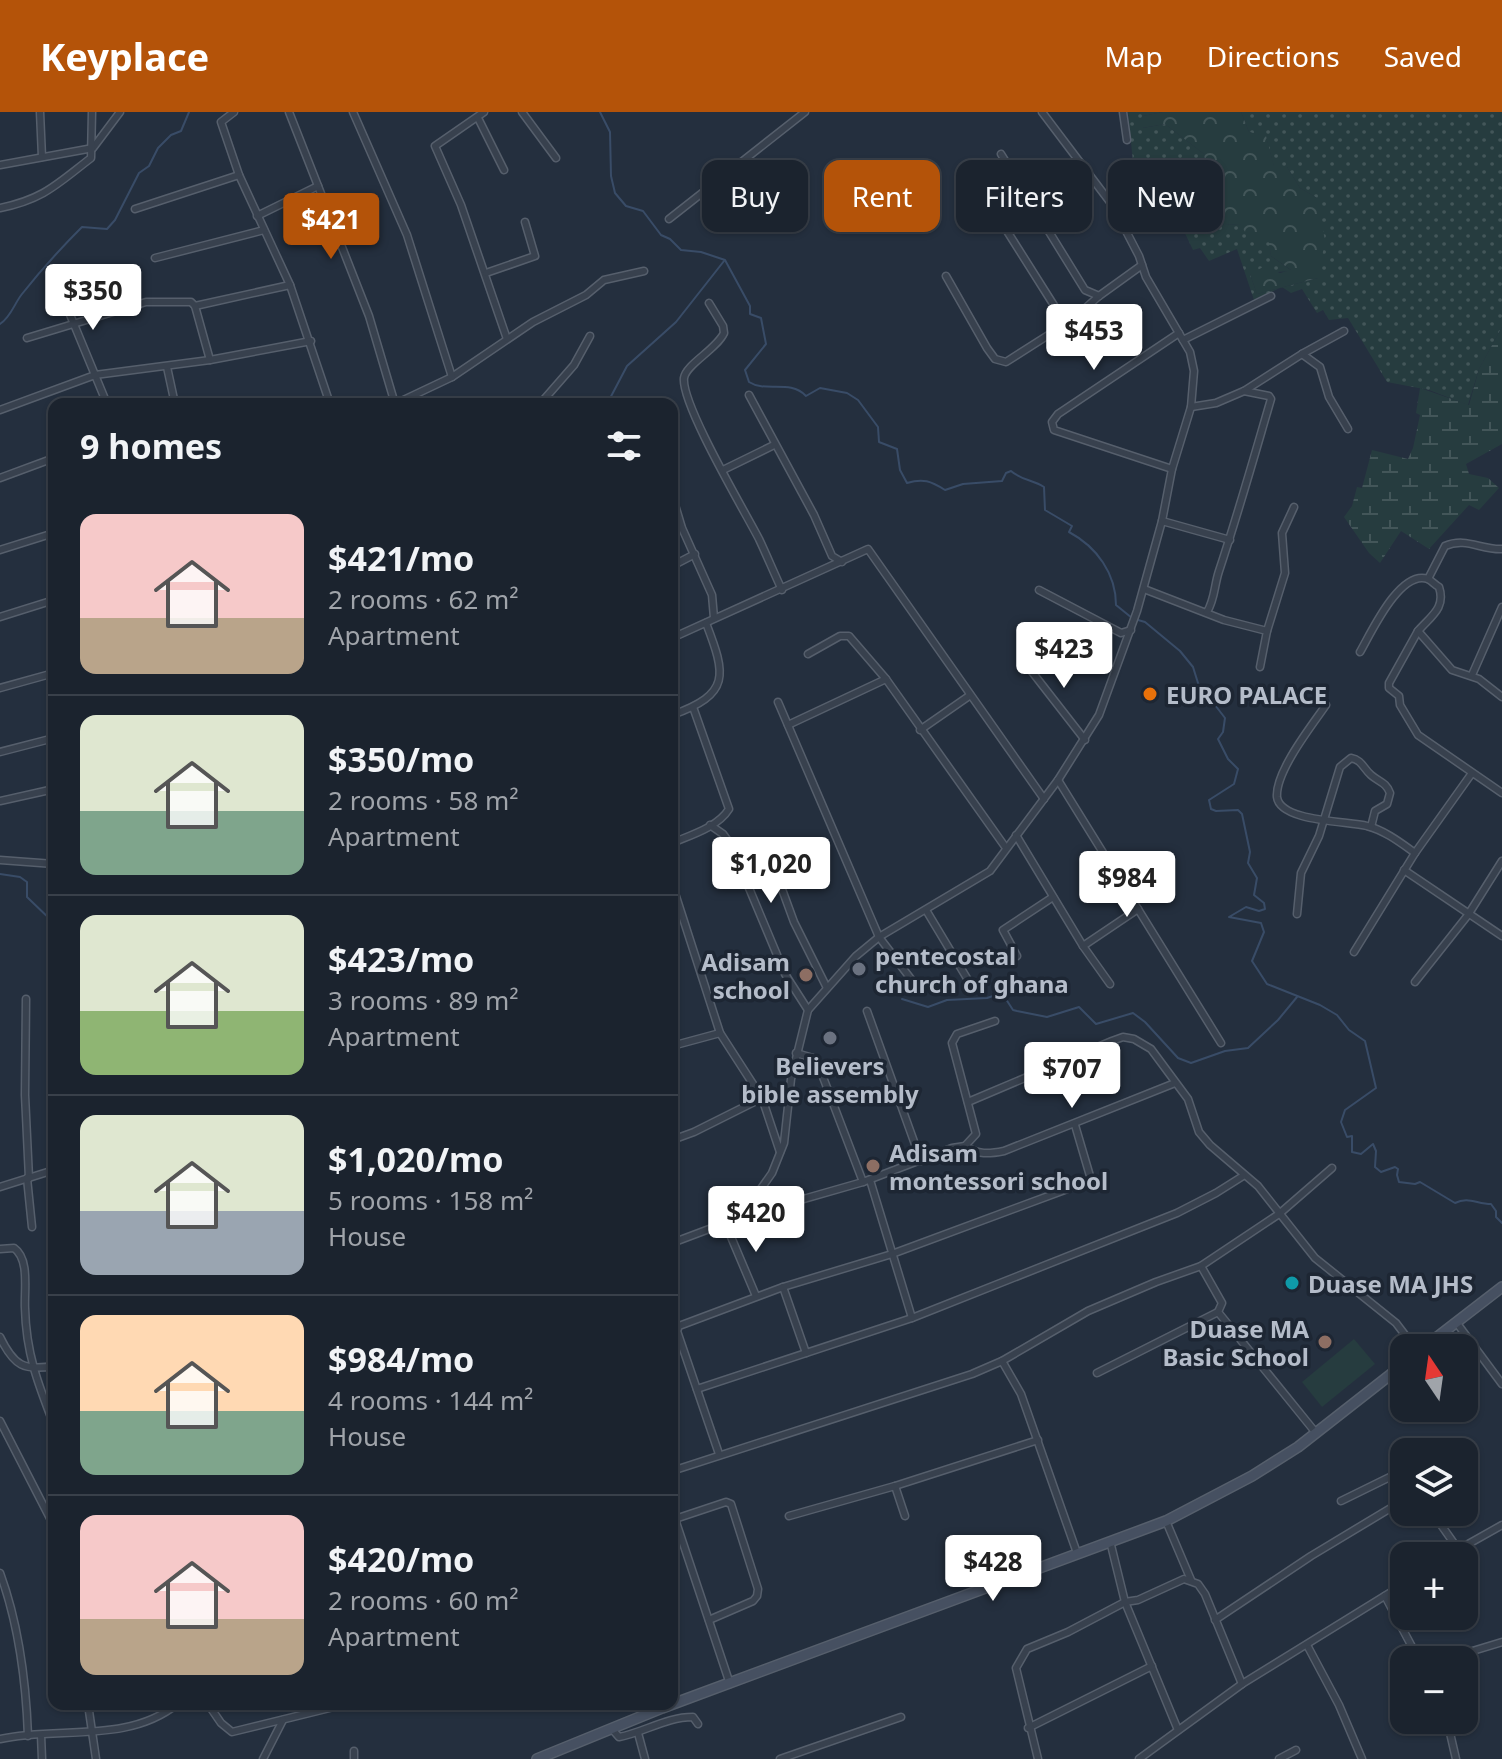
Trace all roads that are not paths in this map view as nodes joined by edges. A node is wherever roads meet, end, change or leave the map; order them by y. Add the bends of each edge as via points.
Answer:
1 (40, 112) edge
2 (92, 112) edge
3 (120, 112) edge
4 (234, 112) edge
5 (289, 112) edge
6 (353, 112) edge
7 (484, 112) edge
8 (522, 112) edge
9 (805, 112) edge
10 (1042, 112) edge
11 (1123, 112) edge
12 (478, 118) junction
13 (1127, 140) dead end
14 (93, 148) junction
15 (1001, 154) dead end
16 (42, 157) junction
17 (556, 158) dead end
18 (0, 165) edge
19 (504, 170) dead end
20 (239, 175) junction
21 (318, 186) junction
22 (0, 208) edge
23 (135, 209) dead end
24 (257, 216) junction
25 (669, 219) dead end
26 (525, 222) dead end
27 (264, 230) junction
28 (1008, 232) edge
29 (155, 258) dead end
30 (1142, 265) junction
31 (52, 271) dead end
32 (644, 271) dead end
33 (486, 273) junction
34 (946, 276) dead end
35 (290, 285) junction
36 (1099, 296) junction
37 (1271, 296) dead end
38 (709, 303) dead end
39 (195, 306) junction
40 (1072, 320) junction
41 (73, 323) junction
42 (1344, 331) dead end
43 (590, 336) dead end
44 (1181, 337) junction
45 (27, 338) dead end
46 (507, 339) junction
47 (311, 341) junction
48 (1302, 354) junction
49 (210, 360) junction
50 (167, 367) junction
51 (95, 375) junction
52 (452, 377) junction
53 (1244, 391) junction
54 (749, 395) dead end
55 (105, 398) edge
56 (174, 398) edge
57 (329, 398) edge
58 (393, 398) edge
59 (408, 398) edge
60 (545, 398) edge
61 (1191, 407) junction
62 (0, 410) edge
63 (1348, 429) dead end
64 (774, 445) junction
65 (48, 460) edge
66 (1172, 469) junction
67 (723, 470) junction
68 (0, 478) edge
69 (1294, 507) dead end
70 (678, 515) edge
71 (1162, 521) junction
72 (48, 535) edge
73 (1230, 540) junction
74 (1502, 549) edge
75 (0, 550) edge
76 (695, 554) junction
77 (832, 556) junction
78 (842, 562) junction
79 (678, 563) edge
80 (830, 567) junction
81 (1428, 579) junction
82 (1144, 589) junction
83 (782, 590) junction
84 (1039, 590) dead end
85 (48, 602) edge
86 (1502, 607) edge
87 (1207, 612) junction
88 (0, 617) edge
89 (714, 618) junction
90 (706, 623) junction
91 (1131, 630) junction
92 (1267, 631) junction
93 (1418, 631) junction
94 (678, 635) edge
95 (1360, 652) dead end
96 (808, 654) dead end
97 (1022, 659) dead end
98 (1260, 667) dead end
99 (48, 675) edge
100 (1472, 675) junction
101 (886, 679) junction
102 (0, 688) edge
103 (969, 696) junction
104 (1502, 697) edge
105 (778, 702) dead end
106 (1326, 705) dead end
107 (693, 707) junction
108 (678, 713) edge
109 (788, 725) junction
110 (920, 730) junction
111 (48, 740) edge
112 (1085, 740) junction
113 (0, 752) edge
114 (1472, 773) junction
115 (1058, 780) junction
116 (48, 790) edge
117 (1502, 793) edge
118 (1044, 799) junction
119 (0, 801) edge
120 (1324, 821) junction
121 (710, 825) junction
122 (1371, 827) junction
123 (1016, 835) junction
124 (678, 839) edge
125 (1006, 848) junction
126 (1415, 853) junction
127 (0, 860) edge
128 (1502, 861) edge
129 (48, 864) edge
130 (775, 870) dead end
131 (1404, 870) junction
132 (1053, 897) junction
133 (678, 903) edge
134 (1138, 909) junction
135 (926, 910) junction
136 (1297, 914) dead end
137 (1468, 915) junction
138 (1502, 936) edge
139 (879, 937) junction
140 (1083, 946) junction
141 (1354, 952) dead end
142 (1017, 956) dead end
143 (968, 980) dead end
144 (1415, 982) dead end
145 (914, 983) dead end
146 (1110, 984) dead end
147 (827, 988) junction
148 (26, 999) dead end
149 (808, 1010) junction
150 (867, 1011) dead end
151 (995, 1021) dead end
152 (720, 1033) junction
153 (1221, 1043) dead end
154 (678, 1044) edge
155 (796, 1053) junction
156 (1175, 1083) junction
157 (762, 1098) junction
158 (968, 1102) junction
159 (1075, 1125) junction
160 (678, 1138) edge
161 (965, 1146) junction
162 (780, 1152) junction
163 (921, 1161) junction
164 (1332, 1168) dead end
165 (48, 1172) edge
166 (1243, 1176) junction
167 (28, 1178) junction
168 (867, 1181) junction
169 (0, 1187) edge
170 (1279, 1214) junction
171 (741, 1217) junction
172 (726, 1225) junction
173 (32, 1227) dead end
174 (678, 1241) edge
175 (0, 1249) edge
176 (892, 1254) junction
177 (1201, 1266) junction
178 (783, 1287) junction
179 (1502, 1287) edge
180 (756, 1296) junction
181 (1218, 1312) junction
182 (912, 1318) junction
183 (1456, 1322) junction
184 (678, 1328) edge
185 (678, 1334) edge
186 (1404, 1334) edge
187 (1441, 1334) edge
188 (0, 1337) edge
189 (806, 1353) junction
190 (1002, 1361) junction
191 (48, 1367) edge
192 (32, 1370) junction
193 (1097, 1373) dead end
194 (1390, 1375) edge
195 (1502, 1384) edge
196 (697, 1389) junction
197 (48, 1410) edge
198 (0, 1421) edge
199 (1316, 1434) junction
200 (1038, 1440) junction
201 (719, 1454) junction
202 (678, 1469) edge
203 (1390, 1477) edge
204 (895, 1486) junction
205 (1341, 1501) dead end
206 (1390, 1508) edge
207 (48, 1514) edge
208 (789, 1516) dead end
209 (905, 1516) dead end
210 (678, 1518) edge
211 (1166, 1521) junction
212 (1502, 1525) edge
213 (678, 1530) edge
214 (1110, 1541) junction
215 (1471, 1542) edge
216 (683, 1548) junction
217 (678, 1549) edge
218 (1077, 1553) junction
219 (0, 1573) edge
220 (1191, 1580) junction
221 (1390, 1593) edge
222 (1385, 1596) junction
223 (1125, 1602) junction
224 (709, 1620) junction
225 (1215, 1620) junction
226 (1502, 1642) edge
227 (1307, 1645) junction
228 (1412, 1646) edge
229 (1478, 1649) edge
230 (1152, 1666) junction
231 (730, 1684) junction
232 (1242, 1684) junction
233 (678, 1702) edge
234 (89, 1710) edge
235 (170, 1710) edge
236 (212, 1710) edge
237 (309, 1710) edge
238 (322, 1710) edge
239 (657, 1710) edge
240 (663, 1710) edge
241 (310, 1713) junction
242 (901, 1717) dead end
243 (668, 1719) junction
244 (283, 1720) junction
245 (698, 1724) dead end
246 (1028, 1728) junction
247 (612, 1729) junction
248 (1178, 1730) junction
249 (93, 1732) junction
250 (638, 1733) junction
251 (1450, 1734) edge
252 (41, 1735) junction
253 (28, 1736) junction
254 (0, 1739) edge
255 (1296, 1750) dead end
256 (550, 1757) edge
257 (1144, 1758) edge
258 (42, 1759) edge
259 (96, 1759) edge
260 (263, 1759) edge
261 (537, 1759) edge
262 (645, 1759) edge
263 (780, 1759) edge
264 (1038, 1759) edge
265 (1279, 1759) edge
266 (1362, 1759) edge
267 (1456, 1759) edge

1 - 16 street
2 - 14 street
3 - 14 street
4 - 20 street via 221,122
5 - 21 street
6 - 52 street via 407,235
7 - 12 street
8 - 17 street
9 - 25 street
10 - 30 street via 1113,206
11 - 13 street
12 - 19 street
12 - 33 street via 435,146
14 - 16 street
14 - 22 street via 91,158 52,190
15 - 36 street via 1085,290
16 - 18 street
20 - 23 street
20 - 24 street
21 - 24 street
21 - 58 street via 369,316
24 - 27 street
26 - 33 street via 535,256
27 - 29 street
27 - 35 street
28 - 40 street via 1055,307
30 - 36 street
30 - 44 street
31 - 41 street
32 - 46 street via 604,280
33 - 46 street
34 - 40 street via 995,359 1016,358
35 - 39 street
35 - 47 street
36 - 40 street
37 - 44 street
38 - 67 street via 724,333 690,367 684,382 691,408
39 - 41 street via 146,302
39 - 49 street
41 - 45 street
41 - 51 street
42 - 48 street
43 - 60 street via 574,365
44 - 61 street via 1193,362
44 - 66 street via 1052,422 1054,430
46 - 52 street
47 - 49 street
47 - 57 street
48 - 53 street
48 - 63 street via 1320,367 1329,397
49 - 50 street
50 - 51 street
50 - 56 street
51 - 55 street
51 - 62 street
52 - 59 street
53 - 61 street
53 - 73 street via 1271,399
54 - 64 street
61 - 66 street
64 - 67 street
64 - 77 street
65 - 68 street
66 - 71 street
67 - 83 street
69 - 92 street via 1282,533 1285,573
70 - 76 street
71 - 73 street
71 - 82 street
72 - 75 street
73 - 87 street
74 - 81 street via 1473,542 1445,546
76 - 79 street
76 - 89 street via 712,595
77 - 78 street
77 - 80 street
78 - 80 street
78 - 103 street via 870,550
80 - 83 street
81 - 93 street via 1439,587 1442,603
81 - 95 street via 1404,585
82 - 87 street
82 - 91 street
83 - 89 street
84 - 91 street via 1121,633
85 - 88 street
86 - 100 street
87 - 92 street
89 - 90 street
90 - 94 street
90 - 107 street via 720,665 719,680 713,693
91 - 112 street
92 - 98 street
93 - 100 street via 1452,670
93 - 114 street via 1389,688 1399,696 1418,735
96 - 101 street via 849,636
97 - 112 street
99 - 102 street
100 - 104 street
101 - 109 street
101 - 110 street
103 - 110 street
103 - 118 street
105 - 109 street
106 - 120 street via 1283,773 1277,795 1284,808
107 - 108 street
107 - 121 street via 729,809
109 - 139 street
110 - 125 street
111 - 113 street
112 - 115 street
114 - 117 street
114 - 126 street
115 - 118 street
115 - 134 street
116 - 119 street
118 - 123 street
120 - 122 street
120 - 122 street via 1340,767 1354,758 1390,793 1387,804 1375,811
120 - 136 street via 1301,873
121 - 124 street
121 - 149 street via 731,845 785,974
122 - 126 street
123 - 125 street
123 - 132 street
125 - 135 street via 990,871
126 - 131 street
127 - 129 street
128 - 137 street
130 - 147 street
131 - 137 street
131 - 141 street
132 - 140 street
132 - 142 street via 1003,930
133 - 152 street
134 - 140 street
134 - 153 street
135 - 139 street
135 - 143 street
137 - 138 street
137 - 144 street
139 - 145 street
139 - 147 street
140 - 146 street
147 - 149 street
148 - 167 street
149 - 155 street
150 - 163 street
151 - 158 street via 957,1034 952,1043
152 - 154 street
152 - 157 street
155 - 162 street
155 - 168 street via 818,1064
156 - 158 street via 1151,1049 1123,1037
156 - 159 street
156 - 166 street via 1188,1099 1199,1132
157 - 160 street
157 - 162 street
158 - 161 street via 976,1134
159 - 161 street via 1004,1151 988,1154
159 - 176 street via 1089,1181
161 - 163 street
162 - 171 street via 763,1189
163 - 168 street
164 - 170 street
165 - 167 street
166 - 170 street via 1258,1186
166 - 182 street via 1177,1213
167 - 169 street
167 - 173 street
168 - 171 street
168 - 176 street
170 - 177 street
170 - 186 street via 1315,1258
171 - 172 street
172 - 174 street
172 - 180 street
175 - 192 street via 14,1248 24,1259
176 - 178 street
176 - 182 street
177 - 181 street via 1222,1303
177 - 190 street via 1088,1311
178 - 180 street
178 - 189 street
179 - 183 street
180 - 184 street
181 - 193 street
181 - 199 street
182 - 189 street
183 - 187 street
183 - 195 street
185 - 196 street
188 - 192 street via 10,1355
189 - 196 street
190 - 200 street
190 - 201 street
191 - 192 street
192 - 197 street
194 - 199 street
196 - 201 street
198 - 207 street
199 - 211 street via 1252,1476
200 - 204 street
200 - 218 street
201 - 202 street
203 - 205 street
204 - 208 street
204 - 209 street
206 - 225 street
210 - 224 street via 731,1504 754,1575 753,1601
211 - 214 street
211 - 220 street
212 - 215 street
213 - 216 street
214 - 218 street
214 - 223 street
216 - 217 street
216 - 224 street
218 - 231 street
219 - 253 street via 26,1679
220 - 223 street
220 - 225 street via 1205,1594
221 - 222 street
222 - 227 street
222 - 228 street
223 - 230 street
223 - 246 street via 1021,1655 1016,1668
224 - 231 street
225 - 232 street
226 - 229 street
227 - 232 street
227 - 266 street
230 - 246 street
230 - 248 street
231 - 233 street
232 - 248 street
234 - 249 street
235 - 249 street via 141,1724
236 - 244 street via 232,1732
237 - 241 street
238 - 241 street
239 - 247 street
240 - 243 street
241 - 244 street
242 - 263 street
243 - 245 street via 693,1717
243 - 250 street
244 - 260 street
246 - 264 street
247 - 250 street via 619,1737
247 - 256 street
248 - 257 street
249 - 252 street
249 - 259 street
250 - 262 street
251 - 267 street
252 - 253 street
252 - 258 street
253 - 254 street
255 - 265 street
256 - 261 street

